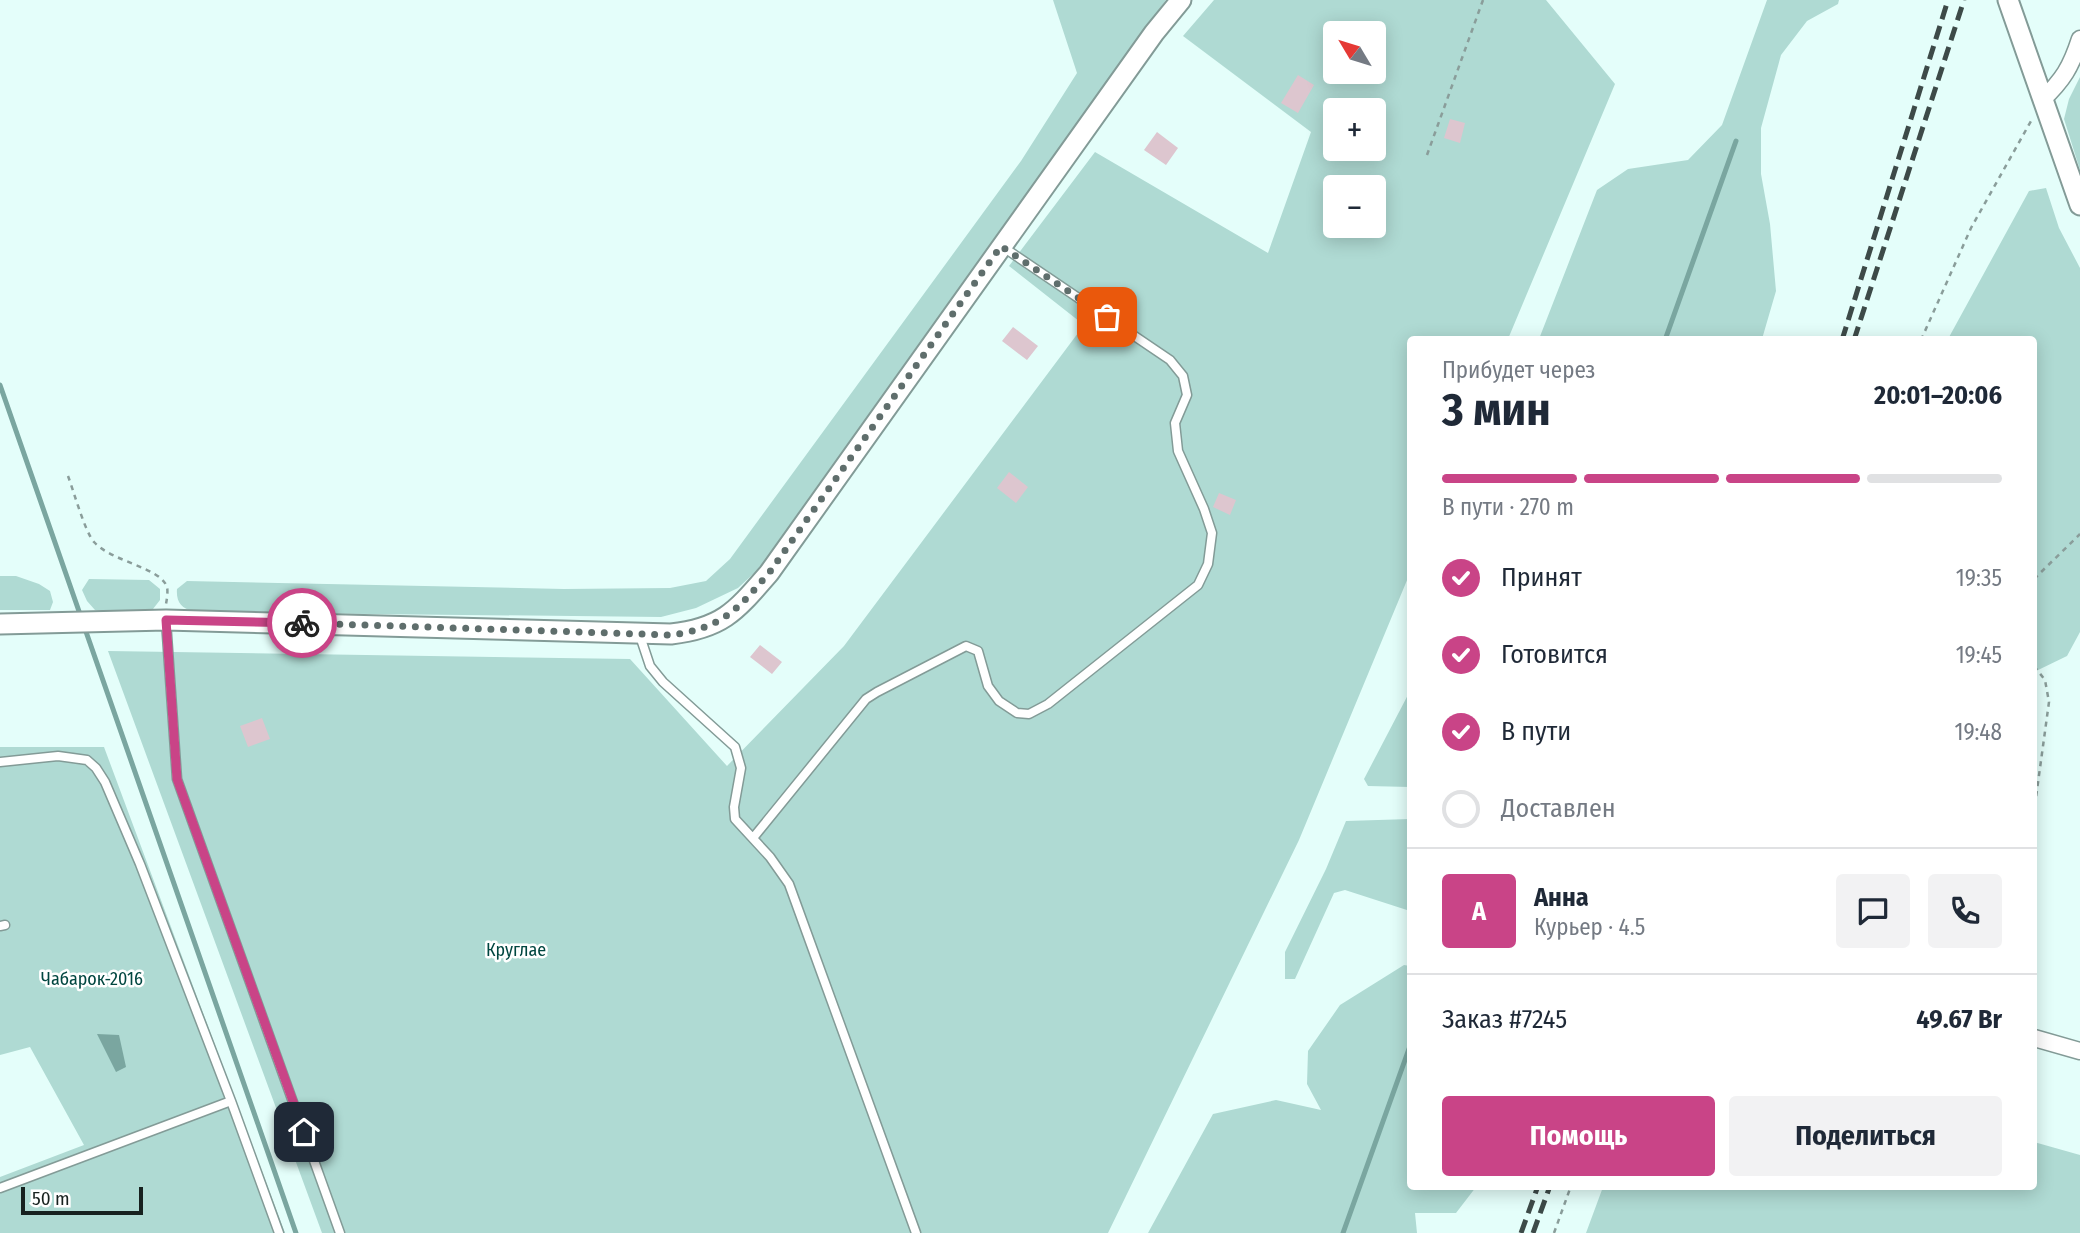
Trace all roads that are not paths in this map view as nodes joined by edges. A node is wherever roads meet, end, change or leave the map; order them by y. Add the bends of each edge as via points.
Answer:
1 (1181, 0) edge
2 (2008, 0) edge
3 (2080, 40) edge
4 (2042, 100) junction
5 (2080, 205) edge
6 (1001, 246) junction
7 (166, 620) junction
8 (0, 624) edge
9 (639, 633) junction
10 (0, 762) edge
11 (753, 838) junction
12 (2037, 1039) edge
13 (2080, 1051) edge
14 (231, 1101) junction
15 (0, 1188) edge
16 (279, 1233) edge
17 (340, 1233) edge
18 (916, 1233) edge

1 - 6 street
2 - 4 street
3 - 4 street via 2059,83
4 - 5 street
6 - 9 street via 769,573 740,607 697,631
6 - 11 lane via 1170,360 1183,376 1187,395 1175,424 1178,451 1212,533 1208,564 1198,585 1048,704 1029,714 1017,713 999,701 988,686 978,651 966,646 877,692 866,699
7 - 8 street
7 - 9 street
7 - 17 lane via 177,779
9 - 11 lane via 650,666 663,682 735,747 741,768 736,819
10 - 14 lane via 58,755 87,760 96,768 140,864
11 - 18 lane via 789,884
12 - 13 street
14 - 15 lane
14 - 16 lane

